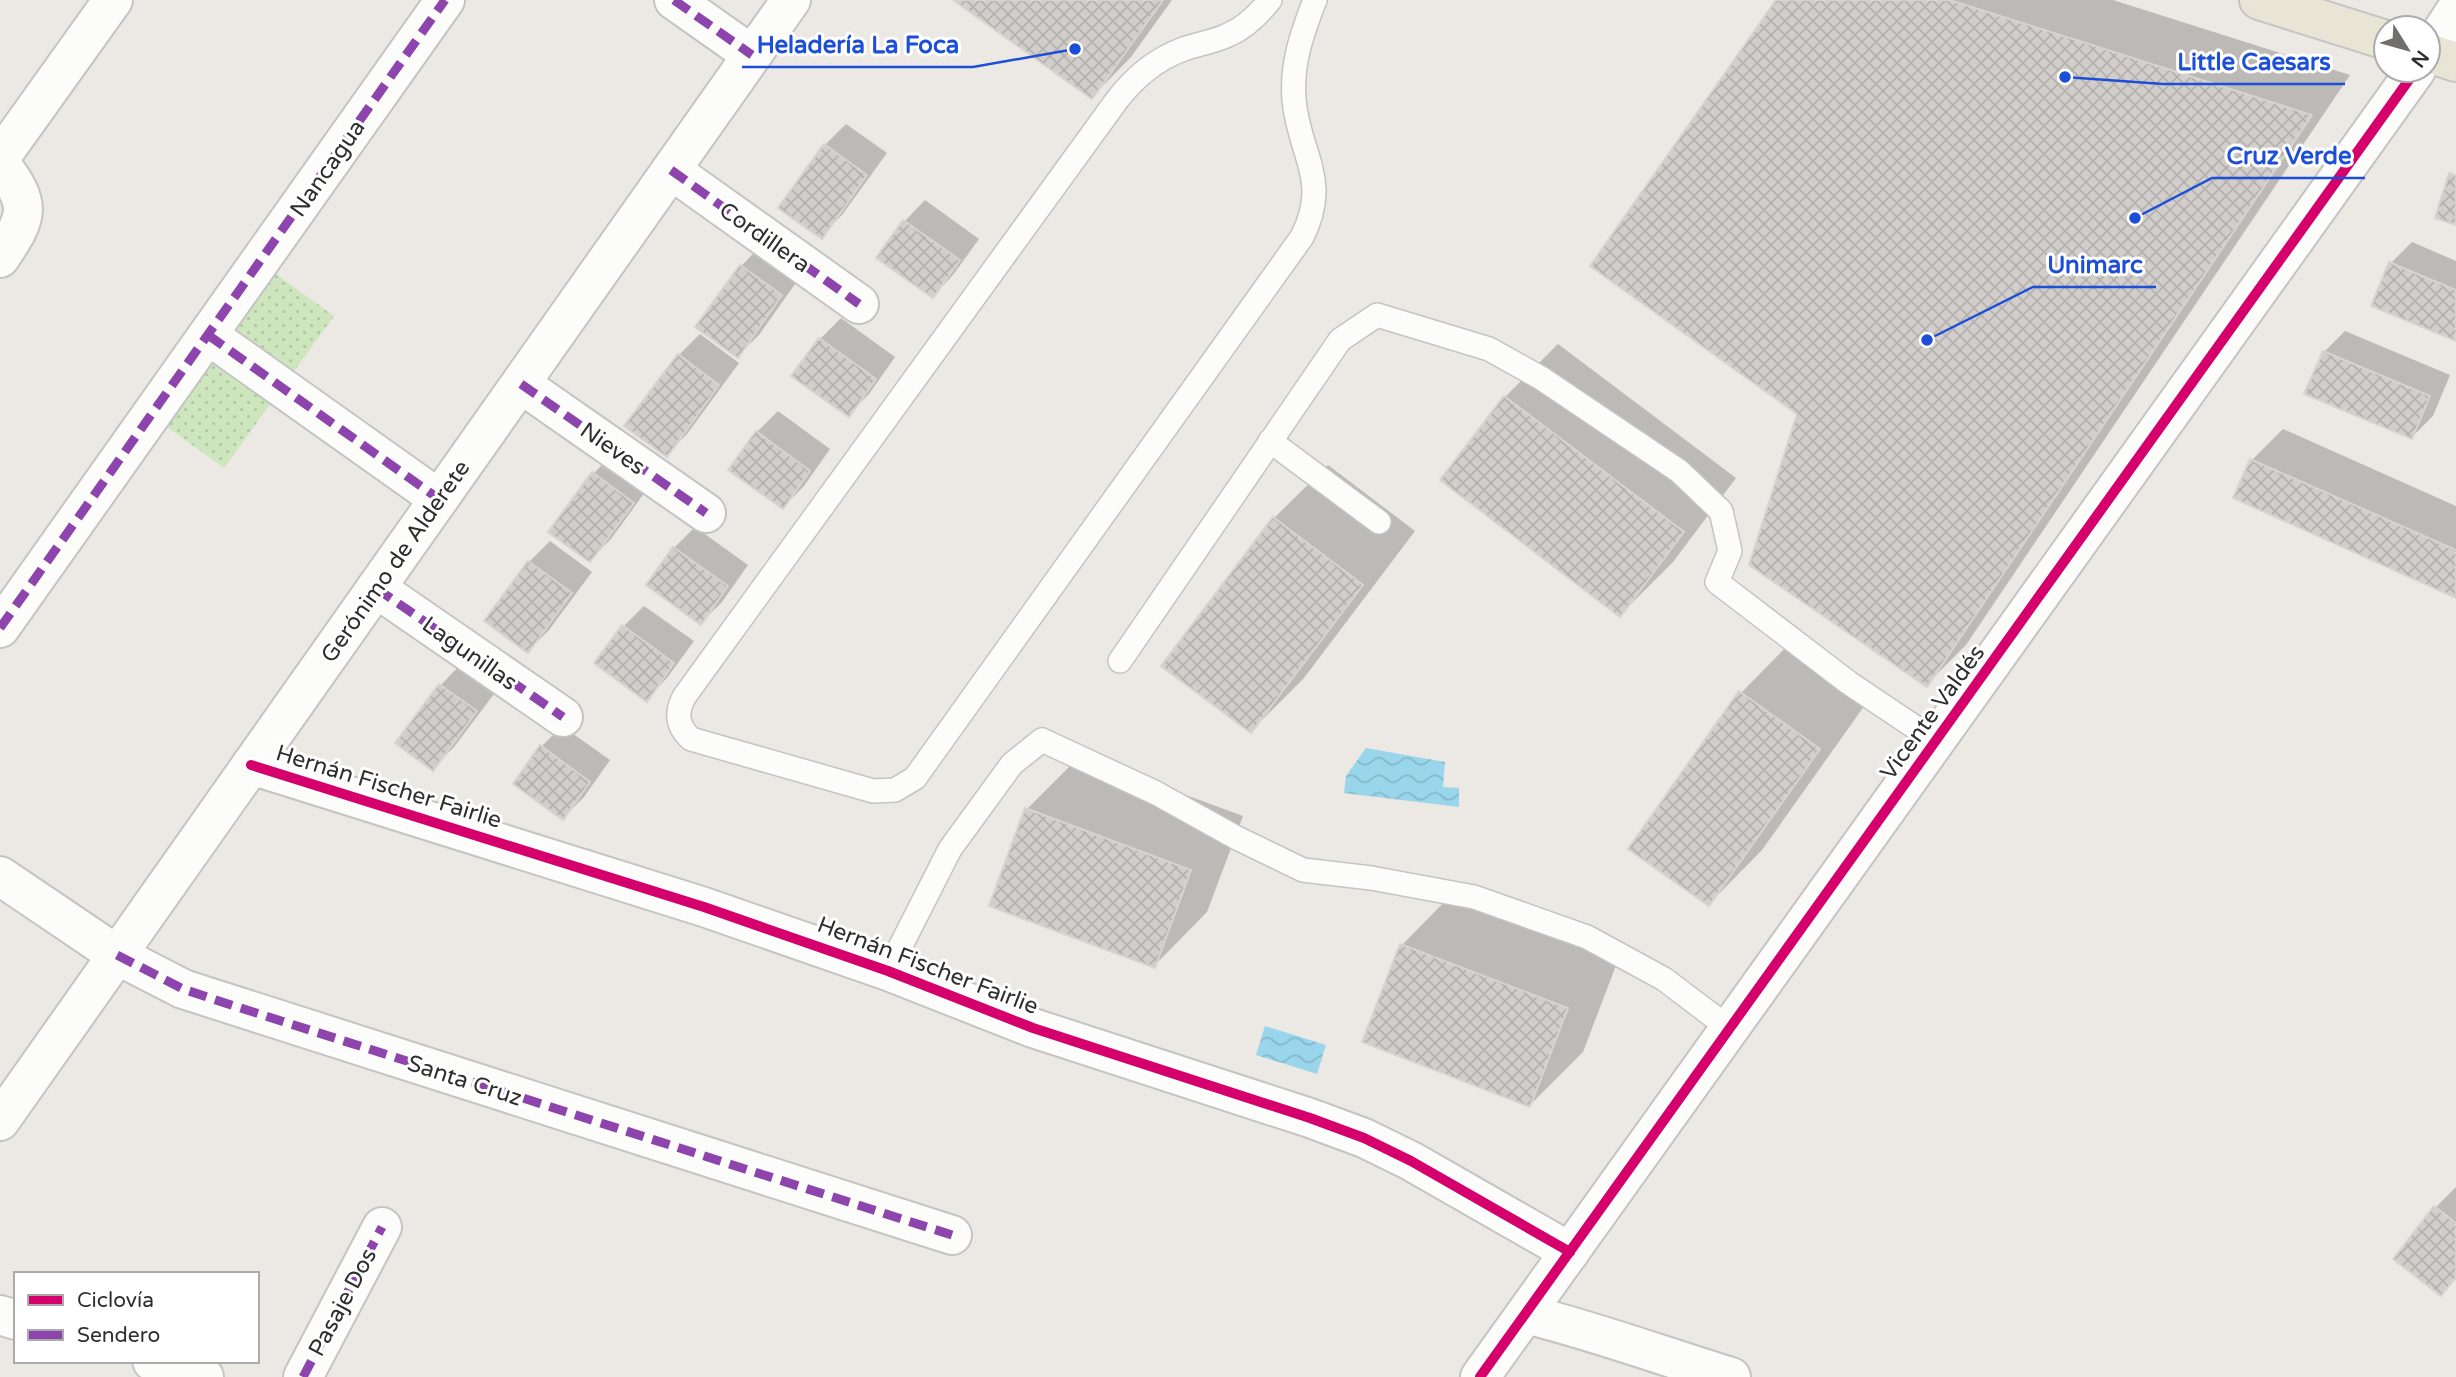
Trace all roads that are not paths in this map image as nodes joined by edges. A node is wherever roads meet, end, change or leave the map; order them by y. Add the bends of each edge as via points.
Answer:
1 (113, 0) edge
2 (445, 0) edge
3 (674, 0) edge
4 (791, 0) edge
5 (1270, 0) edge
6 (1315, 0) edge
7 (2259, 0) edge
8 (2456, 10) edge
9 (2442, 32) edge
10 (2372, 36) edge
11 (752, 55) junction
12 (2406, 84) edge
13 (0, 158) edge
14 (0, 163) edge
15 (671, 170) junction
16 (0, 258) edge
17 (859, 304) dead end
18 (208, 335) junction
19 (521, 384) junction
20 (1270, 441) junction
21 (439, 499) junction
22 (706, 513) dead end
23 (1379, 522) dead end
24 (376, 588) junction
25 (0, 628) edge
26 (1119, 661) dead end
27 (563, 717) dead end
28 (1937, 742) junction
29 (251, 765) junction
30 (0, 876) edge
31 (117, 956) junction
32 (888, 971) junction
33 (1730, 1029) junction
34 (0, 1121) edge
35 (382, 1227) dead end
36 (952, 1235) dead end
37 (1570, 1252) junction
38 (1526, 1314) junction
39 (158, 1363) edge
40 (204, 1377) edge
41 (303, 1377) edge
42 (1480, 1377) edge
43 (1731, 1377) edge

1 - 13 street
2 - 18 street, Nancagua
3 - 11 street
4 - 11 street, Gerónimo de Alderete
5 - 6 lane via 1229,35 1162,59 1117,100 684,697 678,717 691,739 873,791 895,790 915,778 1302,237 1315,189 1294,86 1296,57
7 - 10 main road
8 - 9 street
11 - 15 street, Gerónimo de Alderete
12 - 28 street, Vicente Valdés
14 - 16 street via 19,187 24,215
15 - 17 street, Cordillera
15 - 19 street, Gerónimo de Alderete
18 - 21 street
18 - 25 street, Nancagua
19 - 21 street, Gerónimo de Alderete
19 - 22 street, Nieves
20 - 23 lane
20 - 26 lane
20 - 28 lane via 1340,340 1377,315 1489,349 1541,378 1679,471 1721,511 1730,551 1717,582
21 - 24 street, Gerónimo de Alderete
24 - 27 street, Lagunillas
24 - 29 street, Gerónimo de Alderete
28 - 33 street, Vicente Valdés
29 - 31 street, Gerónimo de Alderete
29 - 32 street, Hernán Fischer Fairlie via 704,906
30 - 31 street, Santa Cruz
31 - 34 street, Gerónimo de Alderete
31 - 36 street, Santa Cruz via 183,989
32 - 33 lane via 950,849 1012,764 1042,740 1303,870 1474,897 1587,937 1664,979
32 - 37 street, Hernán Fischer Fairlie via 1033,1028 1364,1138
33 - 37 street, Vicente Valdés
35 - 41 street, Pasaje Dos
37 - 38 street, Vicente Valdés
38 - 42 street, Vicente Valdés
38 - 43 street
39 - 40 street

